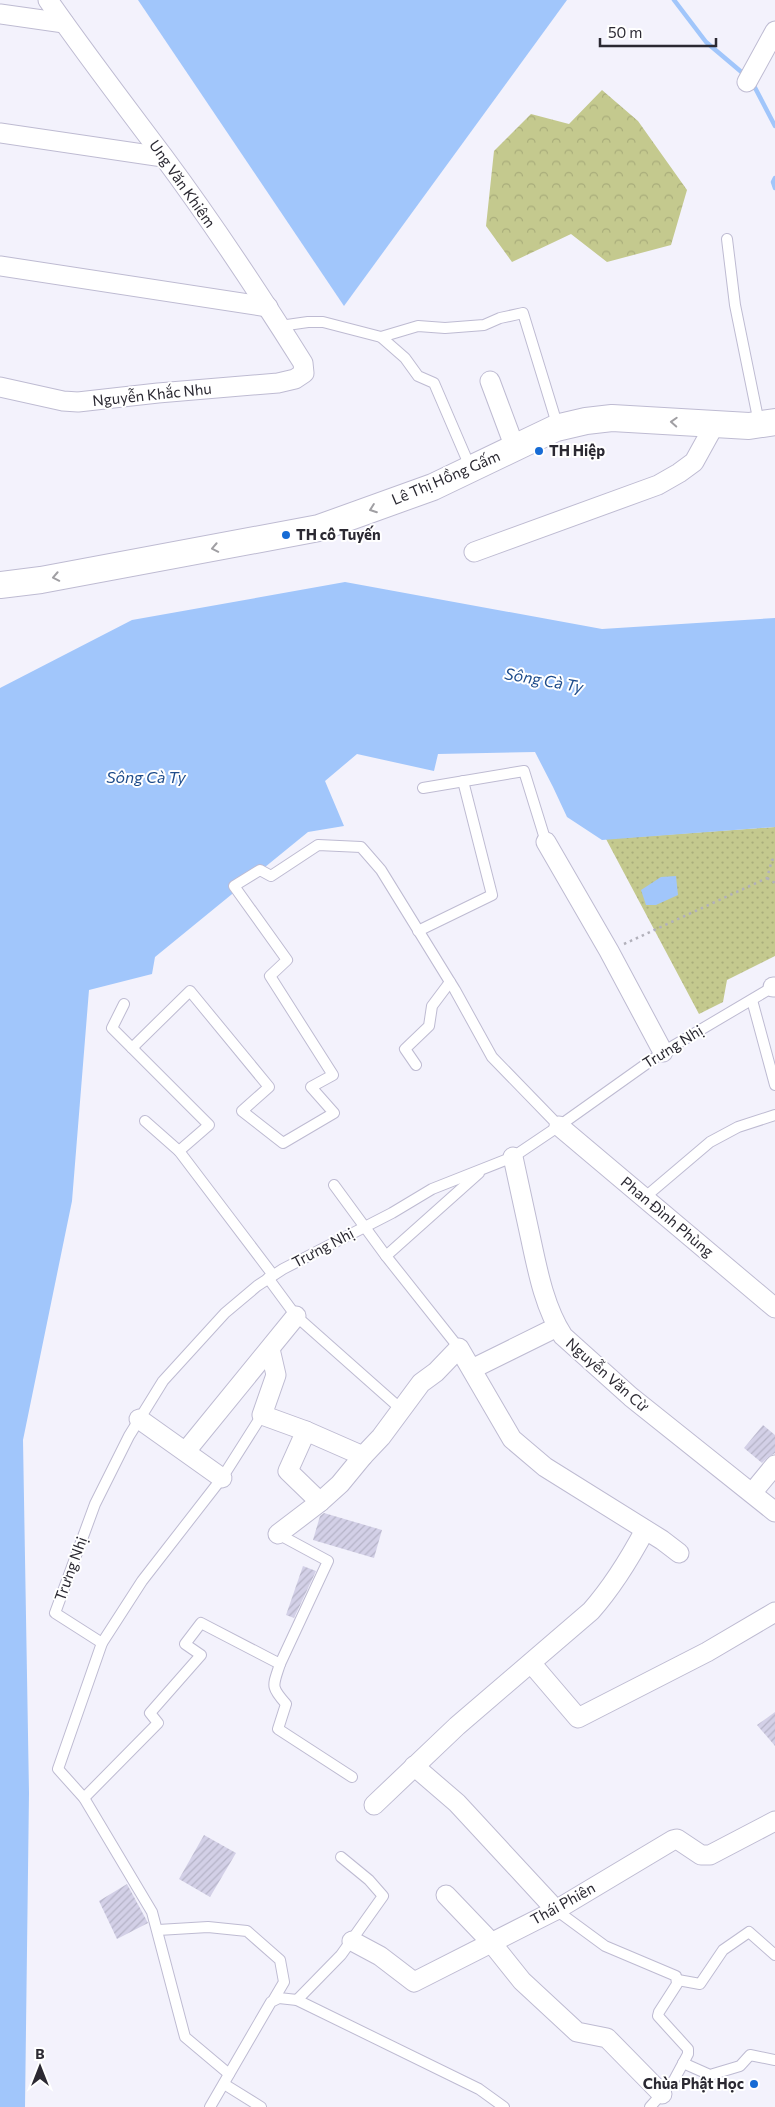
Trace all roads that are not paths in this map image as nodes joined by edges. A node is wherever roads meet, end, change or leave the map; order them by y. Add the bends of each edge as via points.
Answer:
1 (48, 0) edge
2 (0, 14) edge
3 (64, 23) junction
4 (775, 31) edge
5 (747, 82) dead end
6 (0, 133) edge
7 (164, 156) junction
8 (727, 239) dead end
9 (0, 266) edge
10 (268, 307) junction
11 (280, 326) junction
12 (382, 337) junction
13 (304, 374) joint
14 (490, 381) dead end
15 (0, 387) edge
16 (767, 423) edge
17 (715, 424) junction
18 (558, 428) junction
19 (515, 448) junction
20 (471, 469) junction
21 (474, 552) dead end
22 (0, 585) edge
23 (464, 781) junction
24 (424, 788) dead end
25 (546, 842) joint
26 (418, 931) junction
27 (450, 982) junction
28 (774, 987) edge
29 (752, 1000) junction
30 (124, 1004) dead end
31 (132, 1048) junction
32 (663, 1052) junction
33 (416, 1065) dead end
34 (775, 1085) edge
35 (775, 1115) edge
36 (145, 1120) dead end
37 (560, 1126) junction
38 (179, 1151) junction
39 (513, 1157) junction
40 (485, 1168) junction
41 (334, 1185) dead end
42 (644, 1198) junction
43 (364, 1226) junction
44 (386, 1256) junction
45 (271, 1277) junction
46 (775, 1308) edge
47 (296, 1316) junction
48 (557, 1327) junction
49 (459, 1348) junction
50 (270, 1349) junction
51 (472, 1369) junction
52 (402, 1410) junction
53 (262, 1415) junction
54 (139, 1419) junction
55 (306, 1430) junction
56 (186, 1451) junction
57 (363, 1456) junction
58 (775, 1465) edge
59 (222, 1478) junction
60 (752, 1493) junction
61 (320, 1502) junction
62 (775, 1512) edge
63 (645, 1530) junction
64 (278, 1534) joint
65 (679, 1553) dead end
66 (775, 1612) edge
67 (102, 1643) junction
68 (531, 1663) junction
69 (280, 1664) junction
70 (414, 1766) junction
71 (352, 1777) dead end
72 (84, 1798) junction
73 (374, 1805) dead end
74 (775, 1822) edge
75 (341, 1857) dead end
76 (446, 1895) dead end
77 (556, 1910) junction
78 (158, 1930) junction
79 (352, 1941) junction
80 (490, 1941) junction
81 (775, 1955) edge
82 (678, 1980) junction
83 (274, 1999) junction
84 (297, 2000) junction
85 (775, 2060) edge
86 (683, 2063) junction
87 (226, 2079) junction
88 (656, 2100) edge
89 (210, 2107) edge
90 (261, 2107) edge
91 (504, 2107) edge

1 - 3 street, Ung Văn Khiêm
2 - 3 street
3 - 7 street, Ung Văn Khiêm
4 - 5 street
6 - 7 street
7 - 10 street, Ung Văn Khiêm
8 - 16 lane via 735,305
9 - 10 street
10 - 11 street, Ung Văn Khiêm
11 - 12 lane via 323,322
11 - 13 street, Ung Văn Khiêm via 303,363
12 - 18 lane via 418,326 484,325 523,313
12 - 20 lane via 405,358 418,376 434,383
13 - 15 street, Nguyễn Khắc Nhu via 278,383 92,402 63,401
14 - 19 street
16 - 17 street, Lê Thị Hồng Gấm via 749,426
17 -> 18 street, Lê Thị Hồng Gấm via 612,418
17 - 21 street via 694,462 658,485
18 - 19 street, Lê Thị Hồng Gấm
19 - 20 street, Lê Thị Hồng Gấm
20 -> 22 street, Lê Thị Hồng Gấm via 433,487 319,528
23 - 24 lane
23 - 25 lane via 524,771
23 - 26 lane via 492,894
25 - 32 street
26 - 27 lane
26 - 31 lane via 381,870 361,847 318,845 271,876 260,870 234,886 287,960 270,976 333,1075 311,1087 334,1113 283,1144 242,1111 269,1087 190,991
27 - 33 lane via 432,1006 429,1026 405,1049
27 - 37 lane via 492,1057
28 - 29 lane, Trưng Nhị
29 - 32 lane, Trưng Nhị
29 - 34 lane
30 - 31 lane via 112,1028
31 - 38 lane via 209,1125
32 - 37 lane, Trưng Nhị
35 - 42 lane via 710,1142
36 - 38 lane
37 - 39 lane, Trưng Nhị
37 - 42 street, Phan Đình Phùng
38 - 45 lane
39 - 40 lane, Trưng Nhị
39 - 48 street, Nguyễn Văn Cừ via 539,1275
40 - 43 lane, Trưng Nhị via 432,1189
40 - 44 lane
41 - 43 lane
42 - 46 street, Phan Đình Phùng
43 - 44 lane
43 - 45 lane, Trưng Nhị
44 - 49 lane
45 - 47 lane
45 - 54 lane, Trưng Nhị via 225,1313 185,1356 164,1380
47 - 50 street
47 - 52 lane
48 - 51 street
48 - 60 street, Nguyễn Văn Cừ via 574,1347 630,1397
49 - 51 street
49 - 52 street via 421,1383
50 - 53 street via 276,1375
50 - 56 street
51 - 63 street via 512,1439 545,1467
52 - 57 street
53 - 55 street
53 - 59 lane
54 - 56 street
54 - 67 lane, Trưng Nhị via 95,1504 55,1614
55 - 57 street
55 - 61 street via 288,1472
56 - 59 street
57 - 61 street
58 - 60 street
59 - 67 lane via 142,1581
60 - 62 street, Nguyễn Văn Cừ
61 - 64 street
63 - 65 street
63 - 68 street via 609,1590 586,1616
64 - 69 lane via 328,1561
66 - 68 street via 707,1652 578,1718
67 - 72 lane via 58,1769
68 - 70 street
69 - 71 lane via 274,1691 286,1704 278,1729
69 - 72 lane via 201,1623 185,1644 201,1656 150,1713 158,1723
70 - 73 street
70 - 77 street via 457,1803
72 - 78 lane via 146,1902
74 - 77 street, Thái Phiên via 705,1856 673,1840
75 - 79 lane via 384,1896
76 - 80 street
77 - 80 street, Thái Phiên
77 - 82 lane via 604,1946 676,1976
78 - 83 lane via 208,1926 247,1931 280,1960 284,1982
78 - 87 lane via 185,2037
79 - 80 street, Thái Phiên via 380,1956 414,1982
79 - 84 lane
80 - 88 street via 522,1981 577,2032 607,2038
81 - 82 lane via 749,1932 723,1950 700,1984
82 - 86 lane via 658,2016 688,2050
83 - 84 lane
83 - 87 lane
84 - 91 lane via 479,2089
85 - 86 lane via 750,2055 740,2066 710,2076
86 - 88 lane
87 - 89 lane
87 - 90 lane

